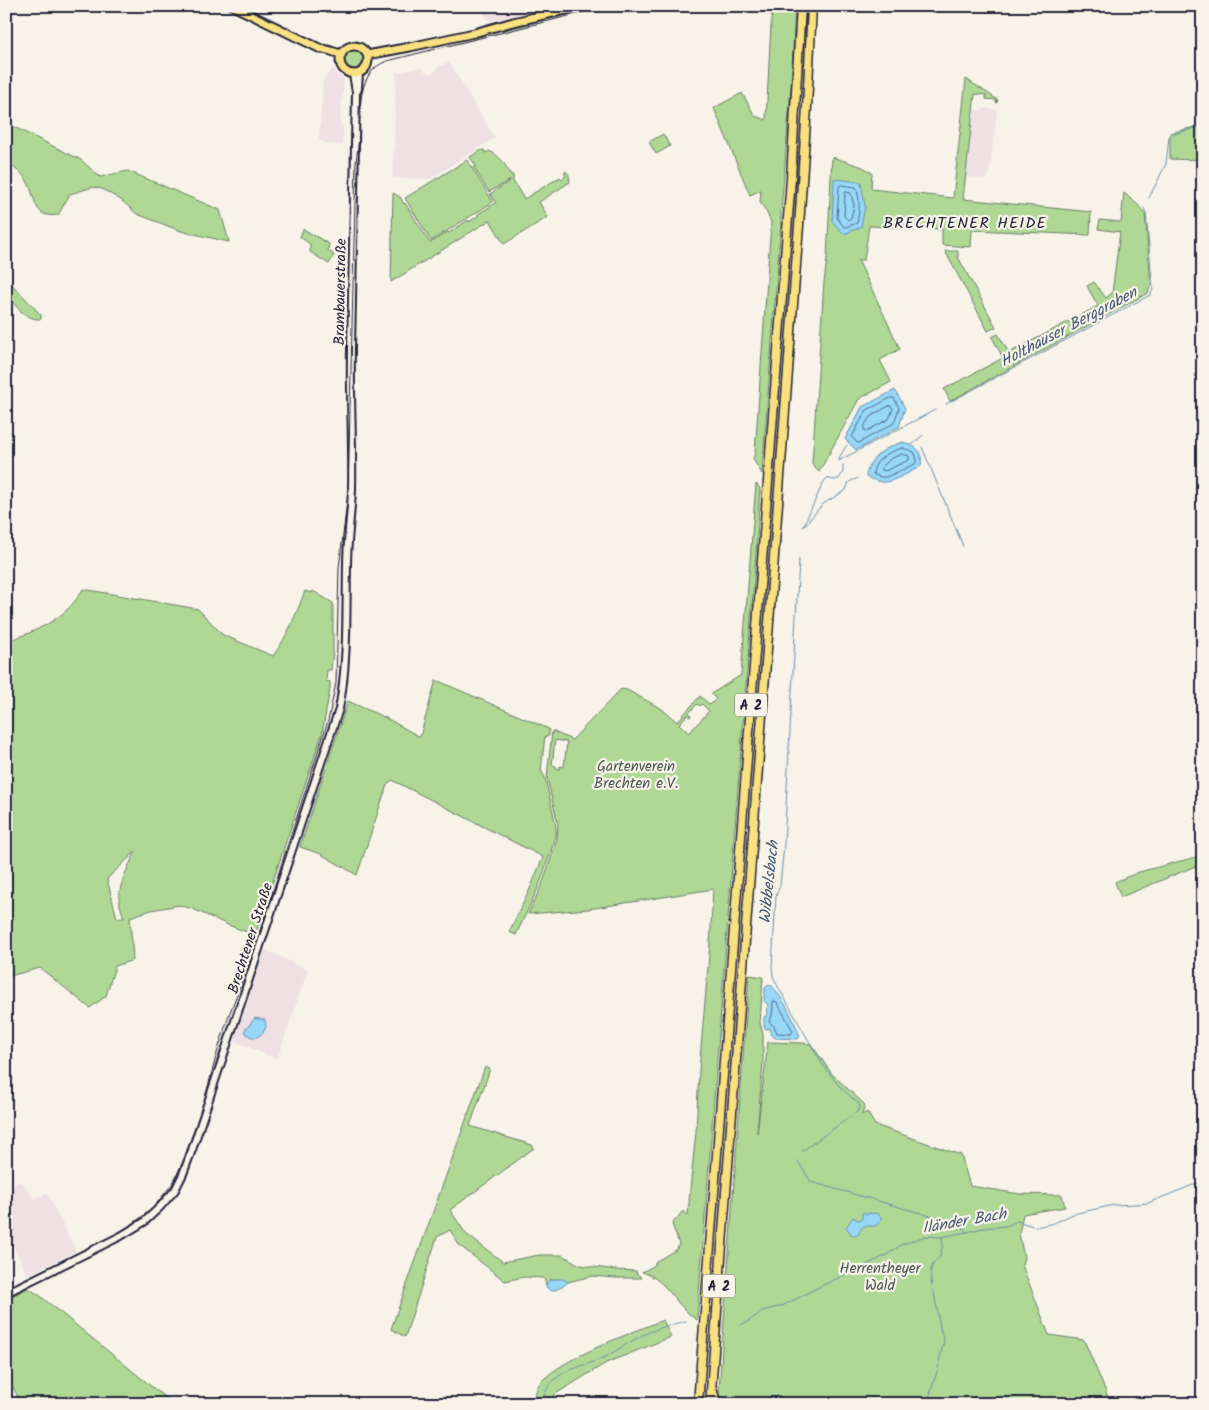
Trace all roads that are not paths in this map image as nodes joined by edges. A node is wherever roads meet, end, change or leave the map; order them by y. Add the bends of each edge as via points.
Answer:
1 (233, 6) edge
2 (583, 6) edge
3 (801, 6) edge
4 (812, 6) edge
5 (342, 57) junction
6 (367, 58) junction
7 (356, 73) junction
8 (352, 492) joint
9 (6, 1293) edge
10 (711, 1386) junction
11 (698, 1404) edge
12 (710, 1404) edge
13 (717, 1404) edge

1 - 5 main road via 324,53
2 - 6 main road
3 - 11 highway, A 2
4 - 10 highway, A 2 via 800,212
5 - 6 main road via 348,48 355,47 362,49
5 - 7 main road via 343,68
6 - 7 main road via 365,68
7 - 8 main road, Brambauerstraße via 350,383
8 - 9 main road, Brechtener Straße via 343,690 339,709 186,1167 175,1190 154,1214 139,1225
10 - 12 highway, A 2
10 - 13 highway

